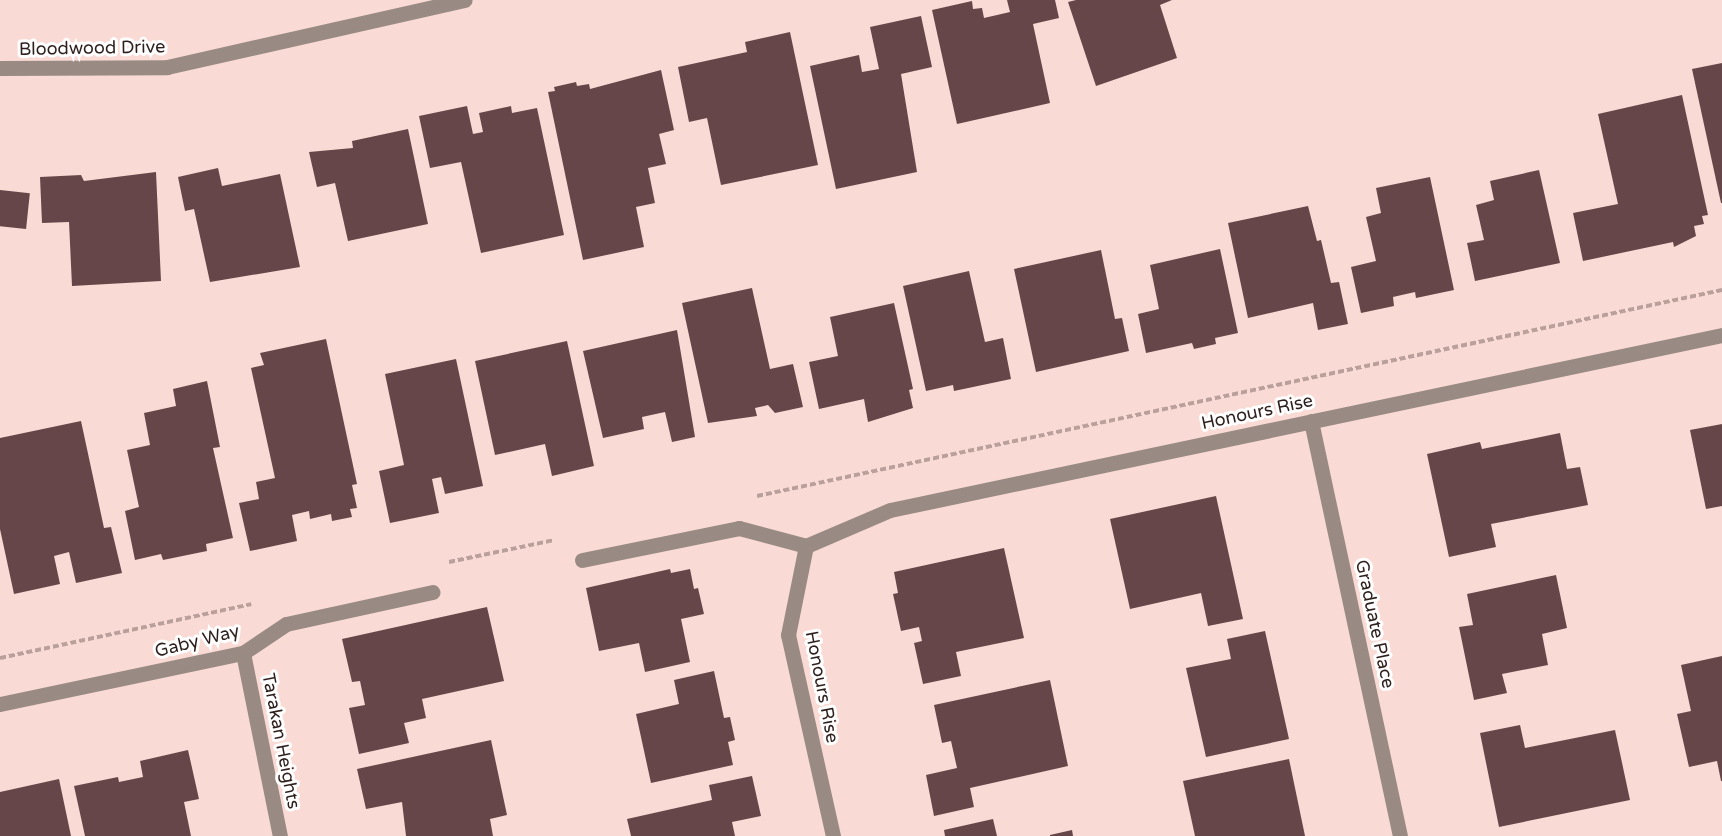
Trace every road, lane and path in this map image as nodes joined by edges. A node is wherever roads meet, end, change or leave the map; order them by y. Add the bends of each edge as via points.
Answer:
1 (465, 0) edge
2 (0, 68) edge
3 (1722, 290) edge
4 (1722, 335) edge
5 (1311, 421) junction
6 (750, 498) dead end
7 (562, 538) dead end
8 (806, 546) junction
9 (582, 560) dead end
10 (445, 563) dead end
11 (433, 592) dead end
12 (258, 603) dead end
13 (243, 653) junction
14 (0, 658) edge
15 (0, 704) edge
16 (280, 836) edge
17 (833, 836) edge
18 (1400, 836) edge

1 - 2 street, Bloodwood Drive via 167,67
3 - 6 path
4 - 5 street, Honours Rise
5 - 8 street, Honours Rise via 890,510
5 - 18 street, Graduate Place
7 - 10 path
8 - 9 street via 739,528
8 - 17 street, Honours Rise via 788,634
11 - 13 street, Gaby Way via 286,624
12 - 14 path
13 - 15 street, Gaby Way
13 - 16 street, Tarakan Heights

